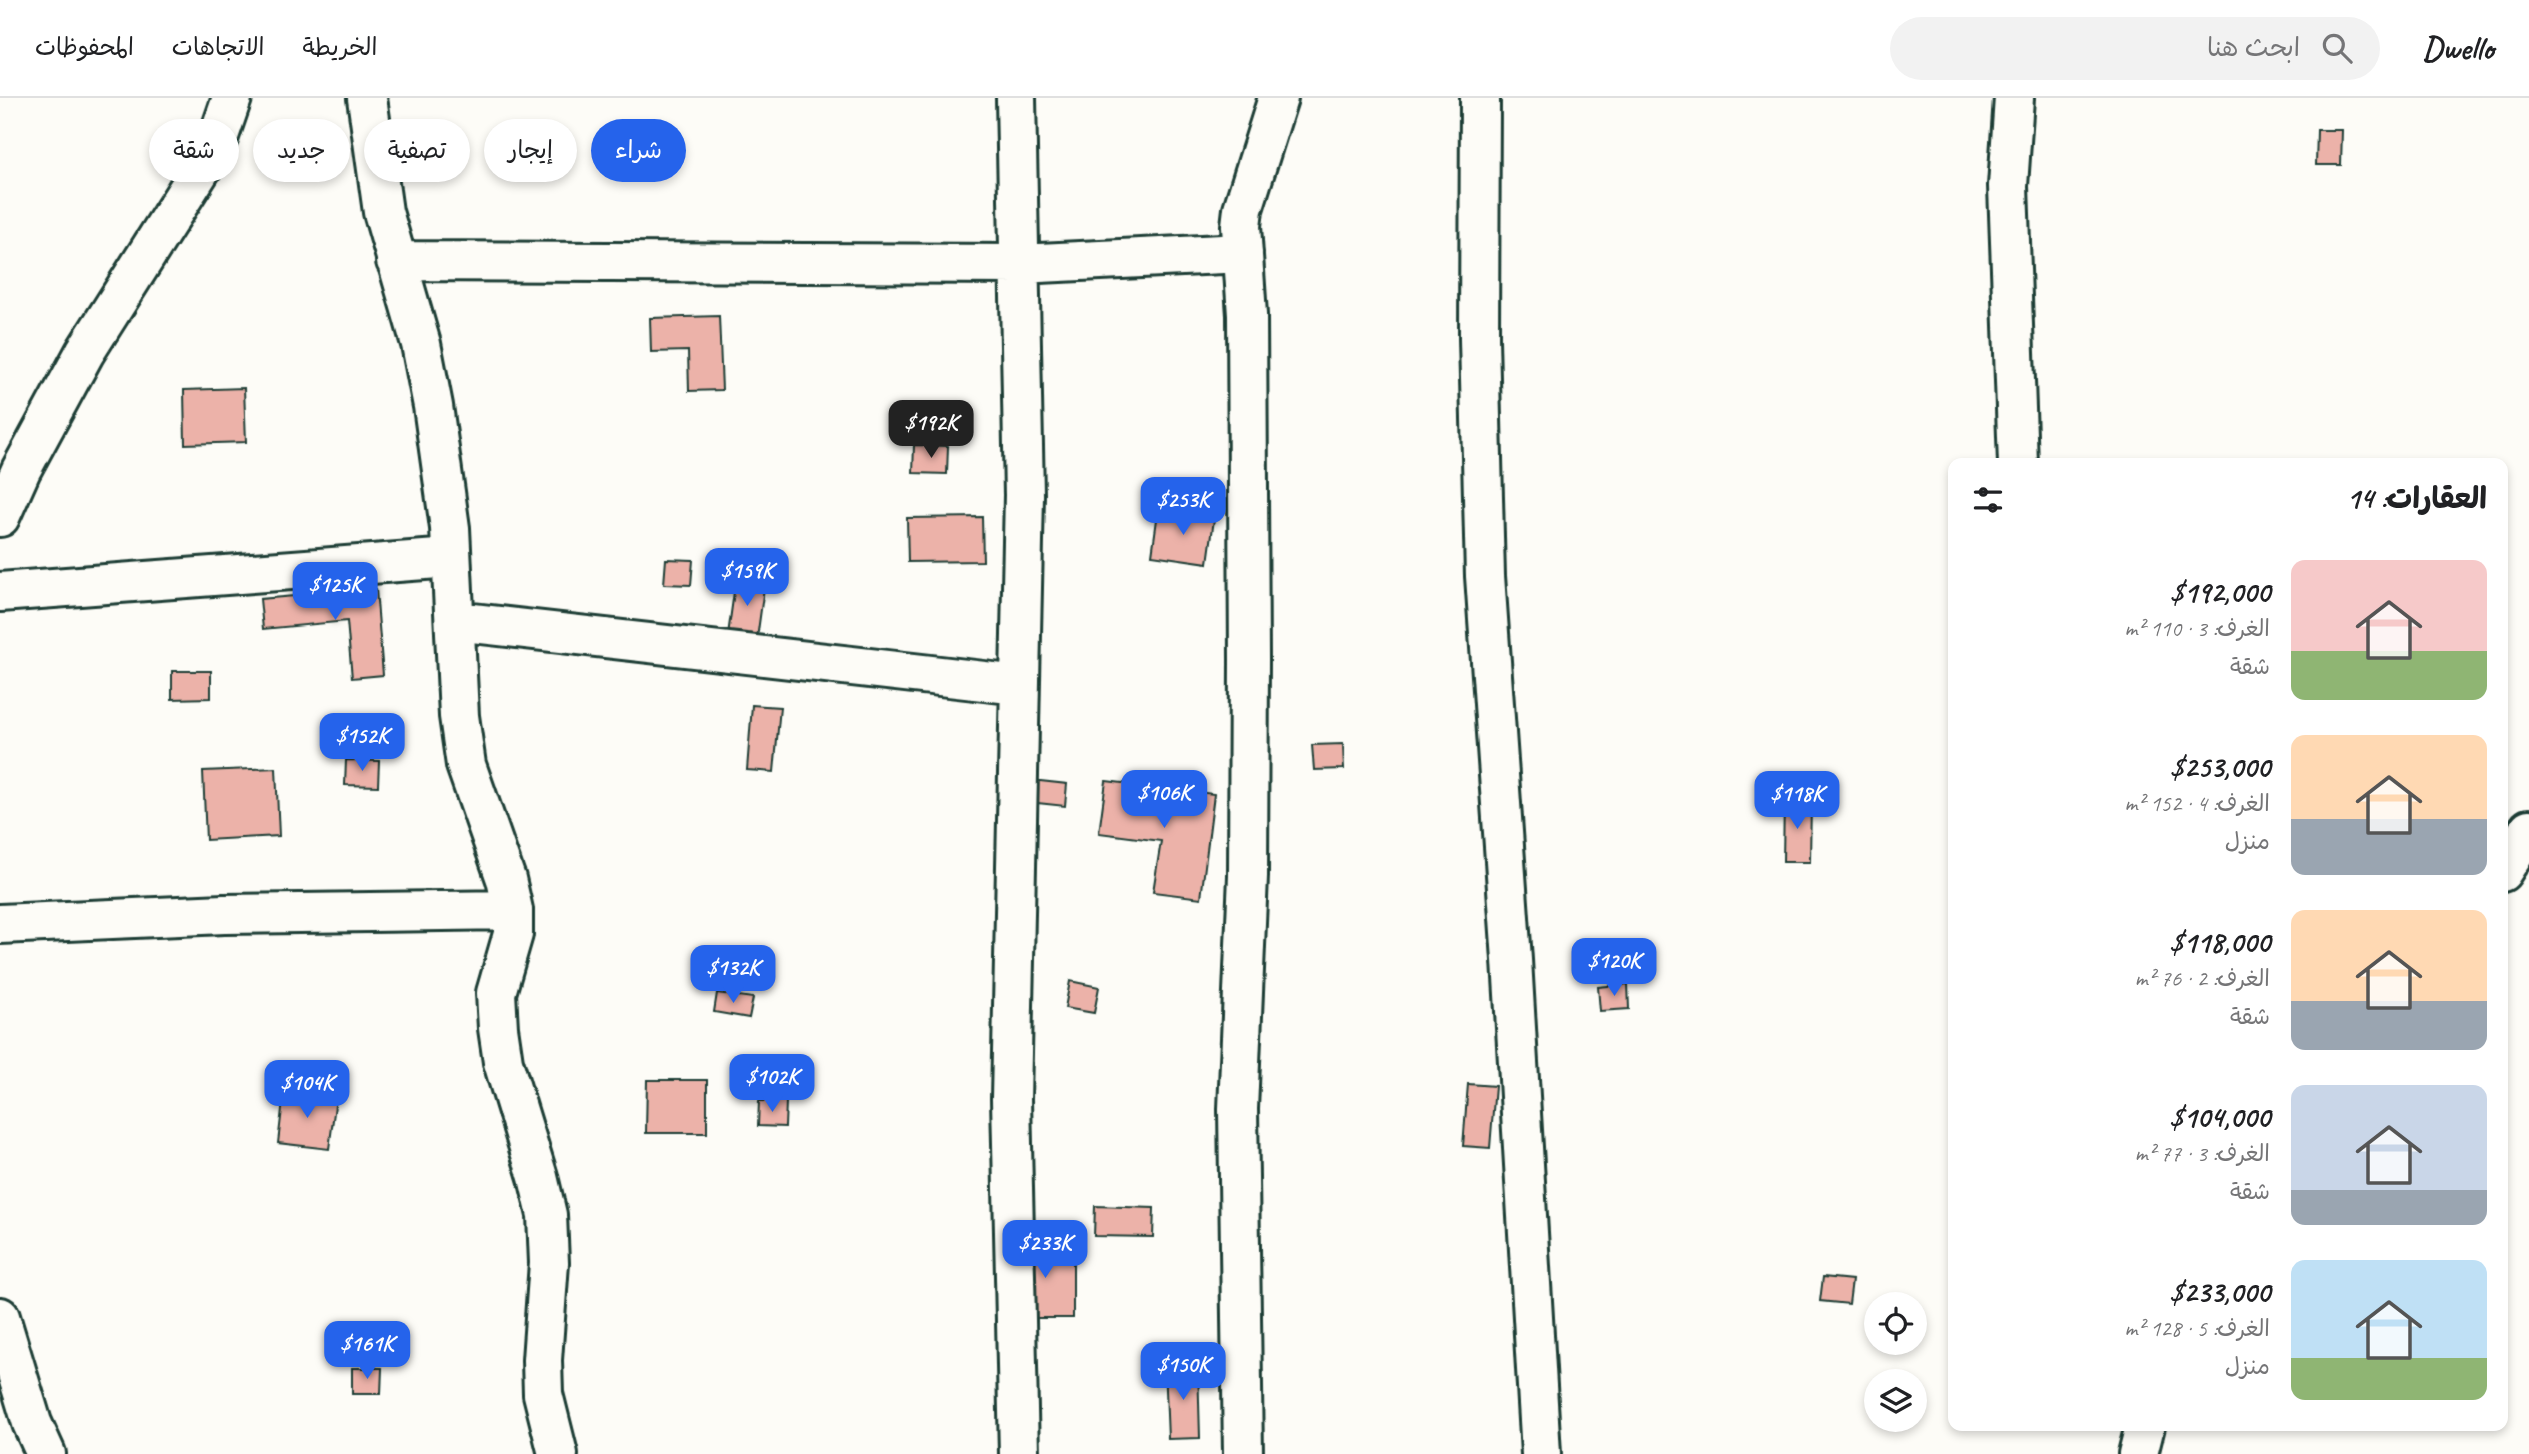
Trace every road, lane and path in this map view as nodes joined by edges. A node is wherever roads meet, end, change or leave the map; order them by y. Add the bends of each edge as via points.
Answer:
1 (232, 98) edge
2 (367, 98) edge
3 (1016, 98) edge
4 (1278, 98) edge
5 (1480, 98) edge
6 (2014, 98) edge
7 (1243, 253) junction
8 (396, 261) junction
9 (1019, 264) junction
10 (2018, 458) edge
11 (0, 517) edge
12 (451, 558) junction
13 (0, 592) edge
14 (455, 621) junction
15 (1019, 685) junction
16 (2529, 830) edge
17 (2508, 863) edge
18 (513, 910) junction
19 (0, 924) edge
20 (3, 1339) edge
21 (2144, 1431) edge
22 (46, 1454) edge
23 (558, 1454) edge
24 (1019, 1454) edge
25 (1243, 1454) edge
26 (1541, 1454) edge
27 (2138, 1454) edge

1 - 11 street via 206,161 85,352
2 - 8 street via 377,180
3 - 9 street
4 - 7 street via 1243,209
5 - 26 street via 1479,339 1485,576
6 - 10 street via 2008,186
7 - 9 street
7 - 25 street via 1249,619 1248,876 1238,1109
8 - 9 street
8 - 12 street via 421,344 433,406
9 - 15 street via 1024,495
12 - 13 street
12 - 14 street
14 - 15 street
14 - 18 street via 466,765
15 - 24 street via 1011,1099
16 - 17 street
18 - 19 street via 224,914
18 - 23 street via 513,934 496,993 498,1028 503,1062 547,1215 542,1383
20 - 22 street
21 - 27 street

